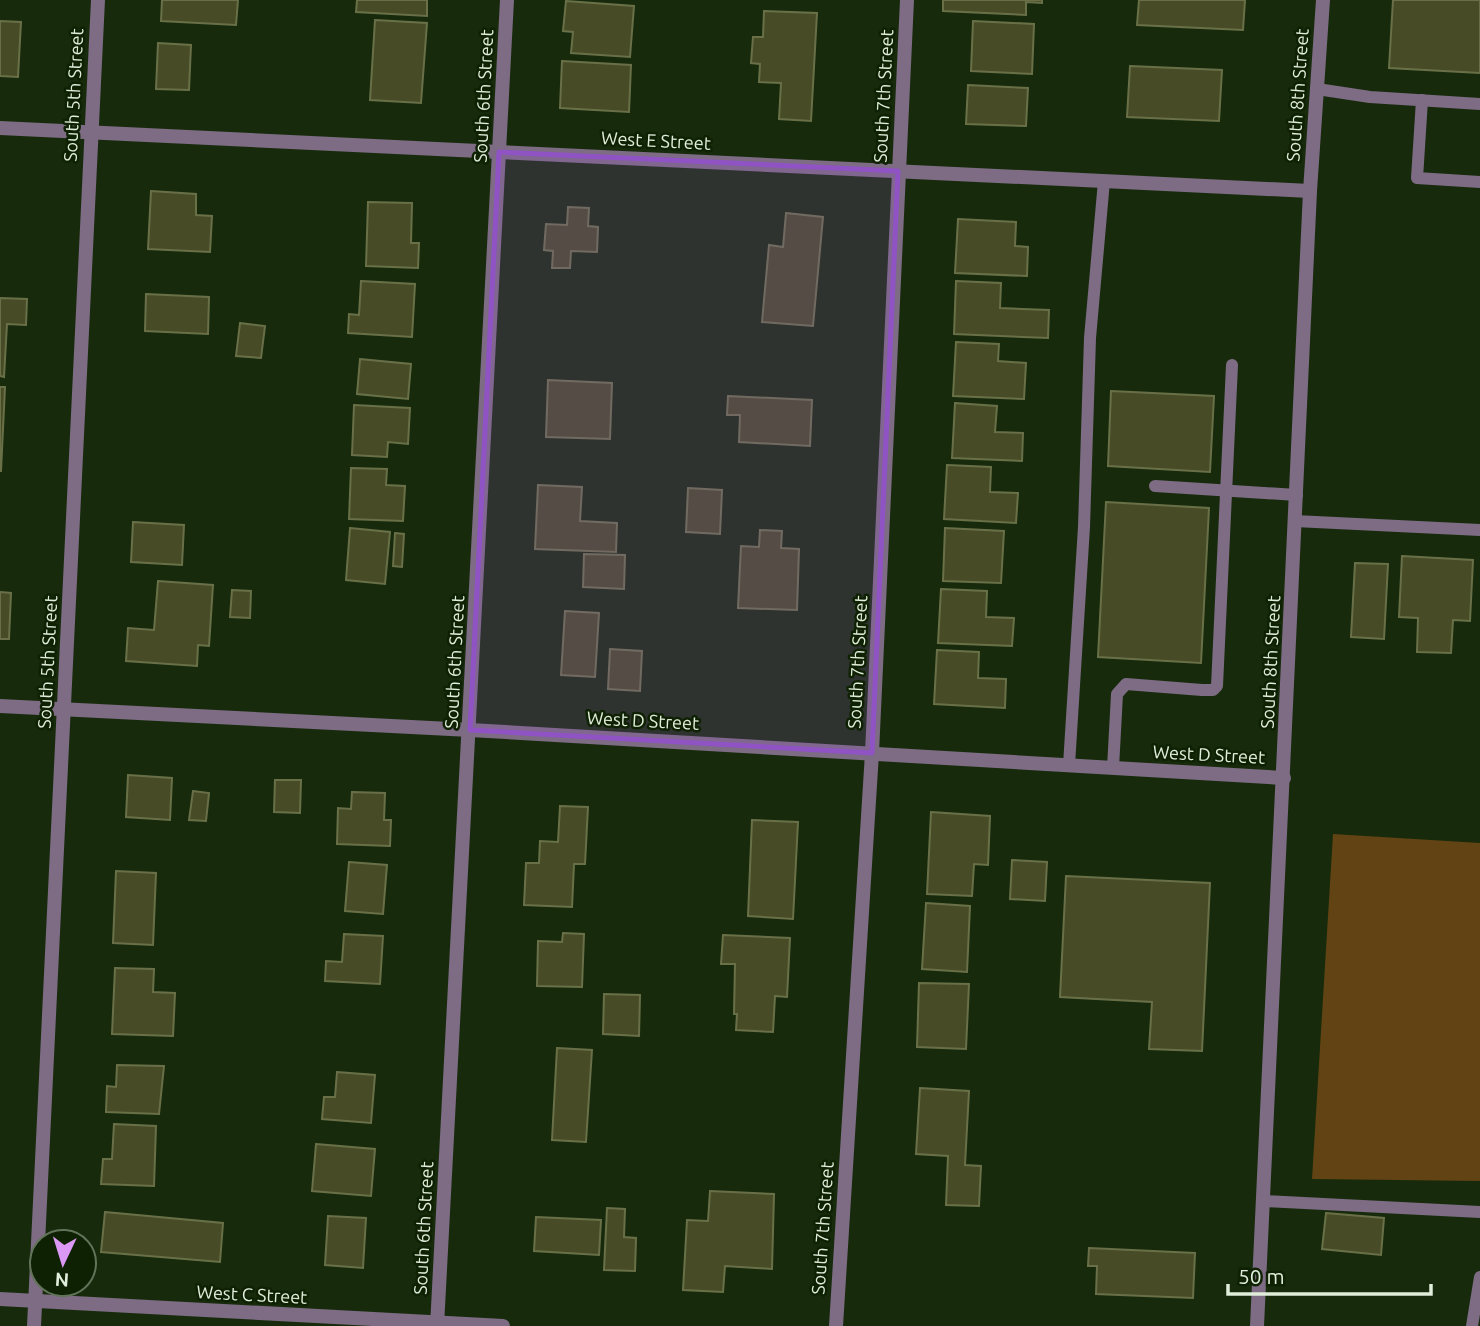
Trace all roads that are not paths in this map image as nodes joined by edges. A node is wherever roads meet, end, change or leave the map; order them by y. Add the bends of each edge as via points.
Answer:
1 (98, 0) edge
2 (507, 0) edge
3 (907, 0) edge
4 (1323, 0) edge
5 (1317, 89) junction
6 (1422, 100) junction
7 (1480, 104) edge
8 (0, 128) edge
9 (90, 132) junction
10 (499, 152) junction
11 (898, 171) junction
12 (1104, 181) junction
13 (1480, 182) edge
14 (1310, 191) junction
15 (1232, 365) dead end
16 (1155, 486) dead end
17 (1226, 490) junction
18 (1297, 495) junction
19 (1295, 521) junction
20 (1480, 530) edge
21 (0, 706) edge
22 (64, 709) junction
23 (470, 730) junction
24 (872, 753) junction
25 (1069, 765) junction
26 (1113, 768) junction
27 (1284, 778) junction
28 (1263, 1201) junction
29 (1480, 1212) edge
30 (1480, 1277) edge
31 (0, 1299) edge
32 (36, 1301) junction
33 (437, 1324) edge
34 (34, 1326) edge
35 (503, 1326) edge
36 (836, 1326) edge
37 (1257, 1326) edge
38 (1472, 1326) edge

1 - 9 street, South 5th Street
2 - 10 street, South 6th Street
3 - 11 street, South 7th Street
4 - 5 street, South 8th Street
5 - 6 lane
5 - 14 street, South 8th Street
6 - 7 lane
6 - 13 lane via 1417,178
8 - 9 street, West E Street
9 - 10 street, West E Street
9 - 22 street, South 5th Street
10 - 11 street, West E Street
10 - 23 street, South 6th Street
11 - 12 street, West E Street
11 - 24 street, South 7th Street
12 - 14 street, West E Street
12 - 25 lane via 1090,338
14 - 18 street, South 8th Street
15 - 17 lane
16 - 17 lane
17 - 18 lane
17 - 26 lane via 1217,686 1202,690 1126,684 1117,694
18 - 19 street, South 8th Street
19 - 20 lane
19 - 27 street, South 8th Street
21 - 22 street, West D Street
22 - 23 street, West D Street
22 - 32 street, South 5th Street
23 - 24 street, West D Street
23 - 33 street, South 6th Street
24 - 25 street, West D Street
24 - 36 street, South 7th Street
25 - 26 street, West D Street
26 - 27 street, West D Street
27 - 28 street, South 8th Street
28 - 29 lane
28 - 37 street, South 8th Street
30 - 38 lane
31 - 32 street, West C Street
32 - 33 street, West C Street
32 - 34 street, South 5th Street
33 - 35 street, West C Street

